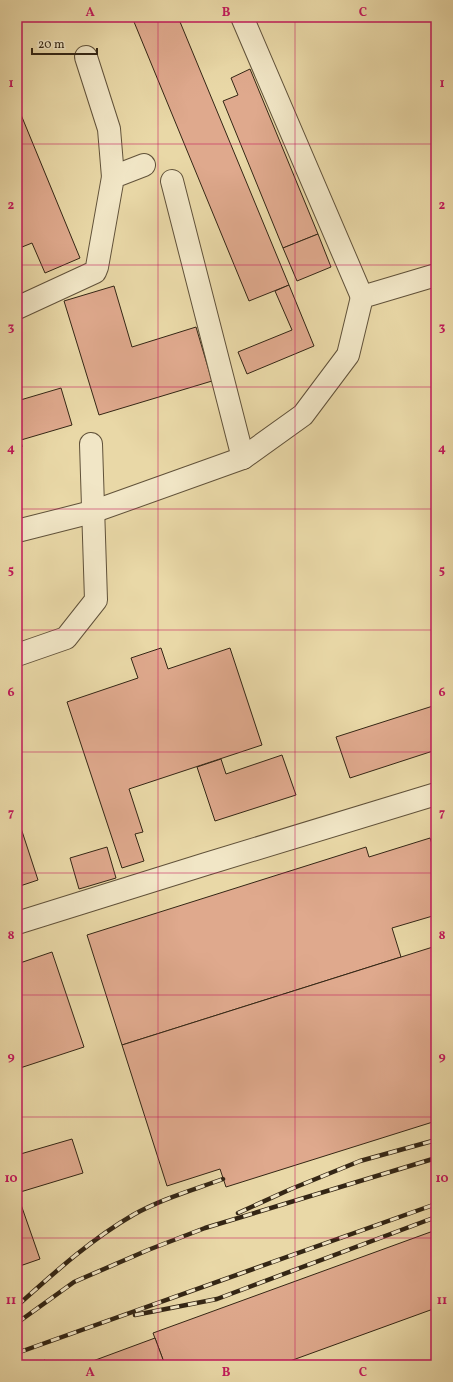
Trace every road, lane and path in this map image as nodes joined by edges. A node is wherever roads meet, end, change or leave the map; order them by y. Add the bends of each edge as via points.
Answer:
1 (242, 17) edge
2 (86, 57) dead end
3 (144, 164) dead end
4 (113, 177) junction
5 (172, 181) dead end
6 (436, 275) edge
7 (362, 297) junction
8 (17, 308) edge
9 (91, 444) dead end
10 (243, 458) junction
11 (92, 512) junction
12 (17, 531) edge
13 (17, 655) edge
14 (436, 794) edge
15 (17, 923) edge

1 - 7 lane
2 - 4 lane via 109,129
3 - 4 lane
4 - 8 lane via 95,272
5 - 10 lane
6 - 7 lane
7 - 10 lane via 348,355 303,415
9 - 11 lane
10 - 11 lane
11 - 12 lane
11 - 13 lane via 96,600 66,638
14 - 15 lane

